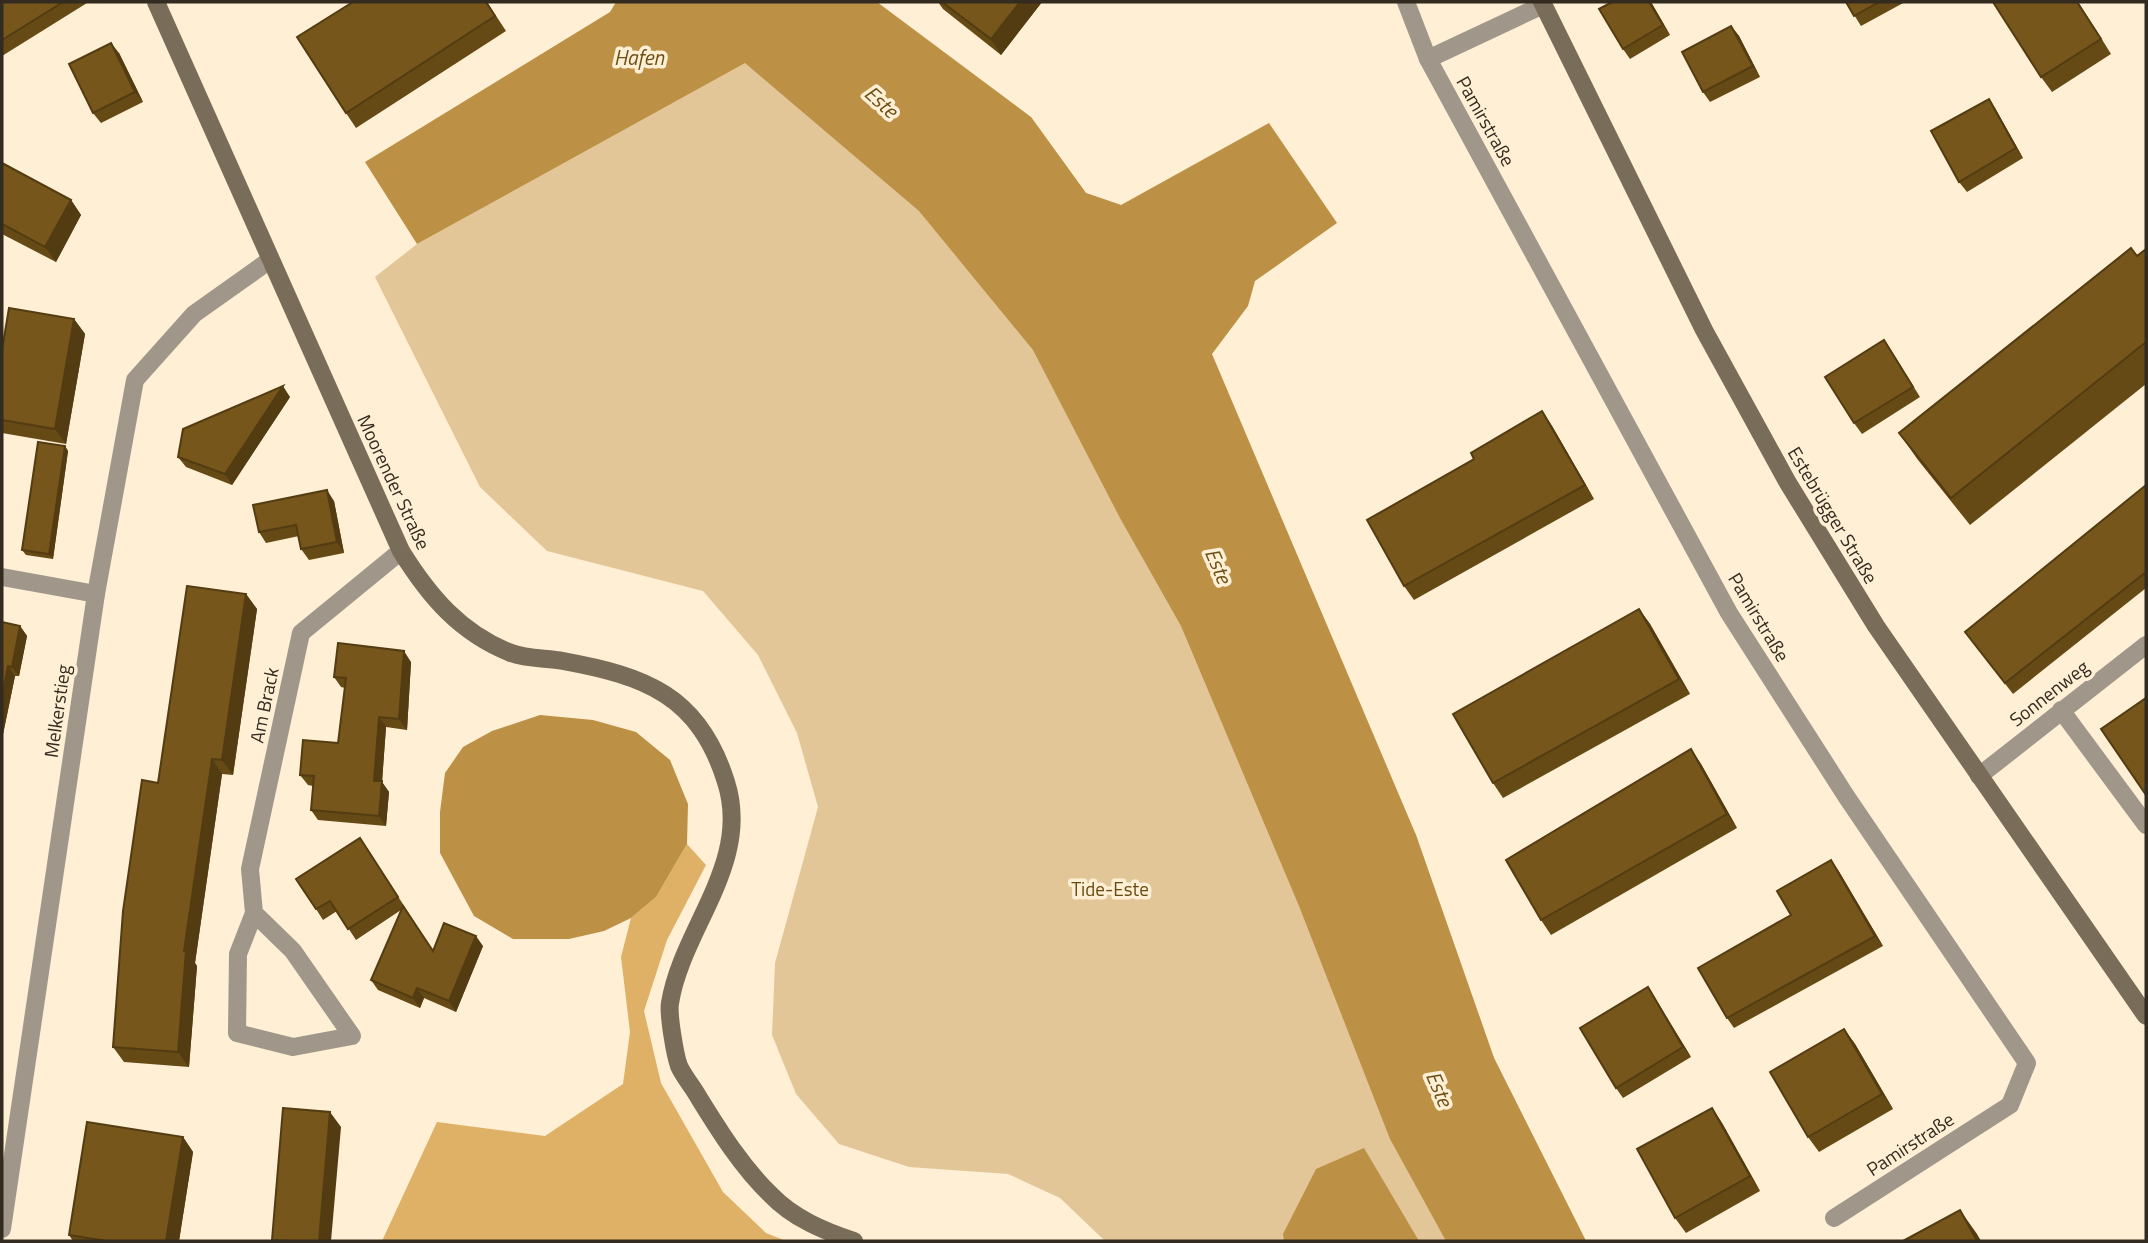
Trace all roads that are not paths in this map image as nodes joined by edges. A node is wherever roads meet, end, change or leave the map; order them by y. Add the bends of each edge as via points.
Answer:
1 (156, 2) edge
2 (1406, 2) edge
3 (1542, 3) edge
4 (1429, 59) junction
5 (270, 260) junction
6 (401, 551) junction
7 (2, 578) edge
8 (96, 594) junction
9 (2146, 645) edge
10 (2061, 710) junction
11 (1979, 776) junction
12 (2146, 825) edge
13 (254, 913) junction
14 (2146, 1016) edge
15 (1834, 1218) dead end
16 (2, 1229) edge
17 (854, 1241) edge

1 - 5 street, Moorender Straße
2 - 4 street
3 - 4 street
3 - 11 street, Estebrügger Straße via 1704,330 1788,483 1876,626
4 - 15 street, Pamirstraße via 1729,613 2027,1063 2010,1105
5 - 6 street, Moorender Straße
5 - 8 street, Melkerstieg via 194,314 135,380
6 - 13 street, Am Brack via 301,634 250,869
6 - 17 street, Moorender Straße via 426,591 481,639 514,654 612,670 666,692 693,717 727,783 731,816 729,846 717,889 681,965 669,1005 679,1065 724,1139 772,1196 824,1231
7 - 8 street
8 - 16 street, Melkerstieg
9 - 10 street, Sonnenweg
10 - 11 street, Sonnenweg
10 - 12 street
11 - 14 street, Estebrügger Straße
13 - 13 street, Am Brack via 238,954 237,1034 293,1046 352,1036 293,951

